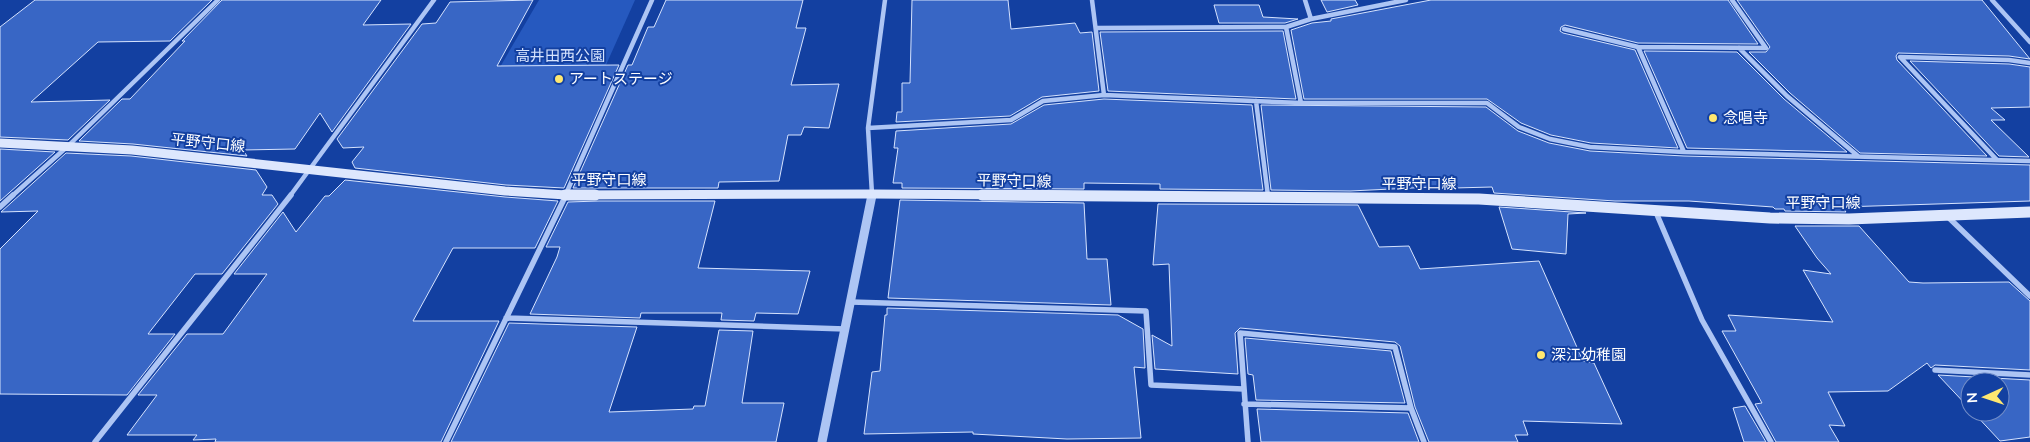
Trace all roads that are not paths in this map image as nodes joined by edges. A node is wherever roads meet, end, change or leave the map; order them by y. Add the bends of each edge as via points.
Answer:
1 (218, 0) edge
2 (434, 0) edge
3 (652, 0) edge
4 (885, 0) edge
5 (1092, 0) edge
6 (1305, 0) edge
7 (1406, 0) edge
8 (1732, 0) edge
9 (1986, 0) edge
10 (1992, 0) edge
11 (1311, 18) junction
12 (1286, 27) junction
13 (1096, 28) junction
14 (1564, 29) dead end
15 (2030, 42) edge
16 (1638, 48) junction
17 (1739, 48) junction
18 (2030, 63) edge
19 (1104, 94) junction
20 (1256, 101) junction
21 (1301, 103) junction
22 (868, 128) junction
23 (0, 143) edge
24 (68, 146) junction
25 (1684, 152) junction
26 (1858, 156) junction
27 (1997, 160) junction
28 (2030, 161) edge
29 (311, 170) junction
30 (872, 194) junction
31 (566, 195) junction
32 (1268, 198) junction
33 (0, 207) edge
34 (1654, 210) junction
35 (2030, 212) edge
36 (1946, 214) junction
37 (2030, 296) edge
38 (851, 302) junction
39 (506, 318) junction
40 (845, 329) junction
41 (1935, 370) dead end
42 (2030, 376) edge
43 (1243, 389) junction
44 (1244, 404) junction
45 (1411, 408) junction
46 (95, 442) edge
47 (446, 442) edge
48 (822, 442) edge
49 (1248, 442) edge
50 (1424, 442) edge
51 (1771, 442) edge

1 - 24 street
2 - 29 street
3 - 31 street
4 - 22 street
5 - 13 street
6 - 11 street
7 - 11 street
8 - 17 street via 1766,48
9 - 10 street
10 - 15 street
11 - 12 street
12 - 13 street
12 - 21 street
13 - 19 street
14 - 16 street
16 - 17 street
16 - 25 street
17 - 26 street via 1788,96
18 - 27 street via 1900,57
19 - 20 street
19 - 22 street via 1043,101 1011,120
20 - 21 street
20 - 32 street
21 - 25 street via 1486,103 1519,127 1550,139 1590,147
22 - 30 street
23 - 24 main road, 平野守口線
24 - 29 main road, 平野守口線
24 - 33 street
25 - 26 street
26 - 27 street
27 - 28 street
29 - 31 main road, 平野守口線
29 - 46 street
30 - 31 main road, 平野守口線
30 - 32 main road, 平野守口線
30 - 38 street
31 - 39 street
32 - 34 main road, 平野守口線 via 1479,199
34 - 36 main road, 平野守口線 via 1770,218 1849,219
34 - 51 street via 1702,320
35 - 36 main road, 平野守口線
36 - 37 street
38 - 40 street
38 - 43 street via 1146,311 1151,385
39 - 40 street
39 - 47 street
40 - 48 street
41 - 42 street
43 - 44 street
43 - 45 street via 1240,333 1395,347
44 - 45 street
44 - 49 street
45 - 50 street

